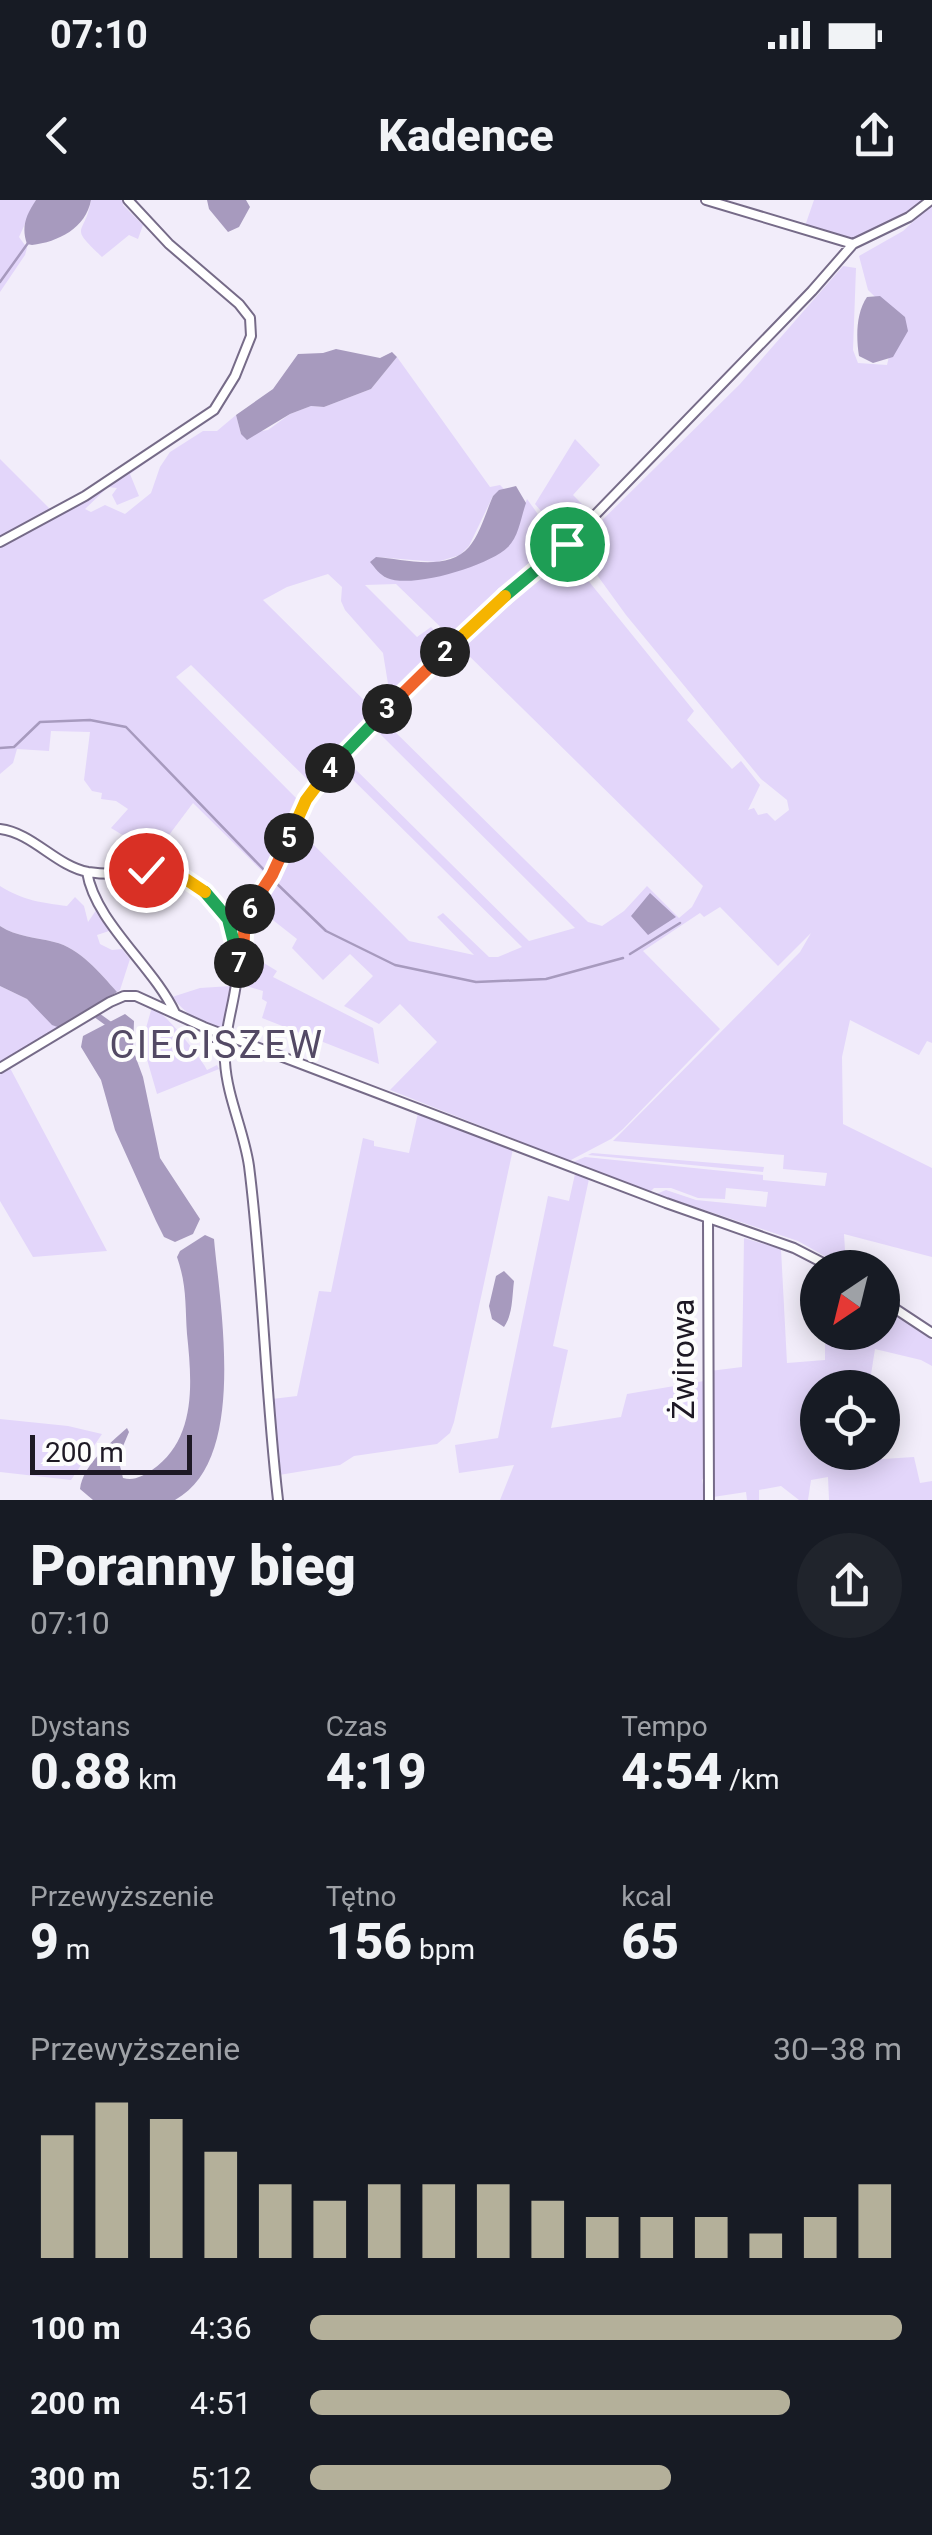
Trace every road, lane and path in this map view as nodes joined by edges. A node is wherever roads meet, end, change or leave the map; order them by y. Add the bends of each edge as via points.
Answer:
1 (128, 200) edge
2 (706, 200) edge
3 (931, 200) edge
4 (853, 244) junction
5 (0, 542) edge
6 (0, 829) edge
7 (86, 872) junction
8 (238, 976) junction
9 (176, 1013) junction
10 (228, 1034) junction
11 (222, 1044) dead end
12 (211, 1048) dead end
13 (0, 1068) edge
14 (708, 1218) junction
15 (800, 1251) edge
16 (900, 1312) edge
17 (932, 1332) edge
18 (278, 1500) edge
19 (709, 1500) edge

1 - 5 street via 239,304 250,318 251,336 214,410 85,496
2 - 4 street
3 - 4 street
4 - 8 street via 567,544 460,636 321,778 247,914
6 - 7 street
7 - 8 street via 166,869 188,878 228,919
7 - 9 street via 120,936
8 - 10 street
9 - 10 street
9 - 13 street via 124,996
10 - 14 street
10 - 18 street via 225,1066 249,1167
11 - 12 street
14 - 15 street
14 - 19 street, Żwirowa
16 - 17 street

